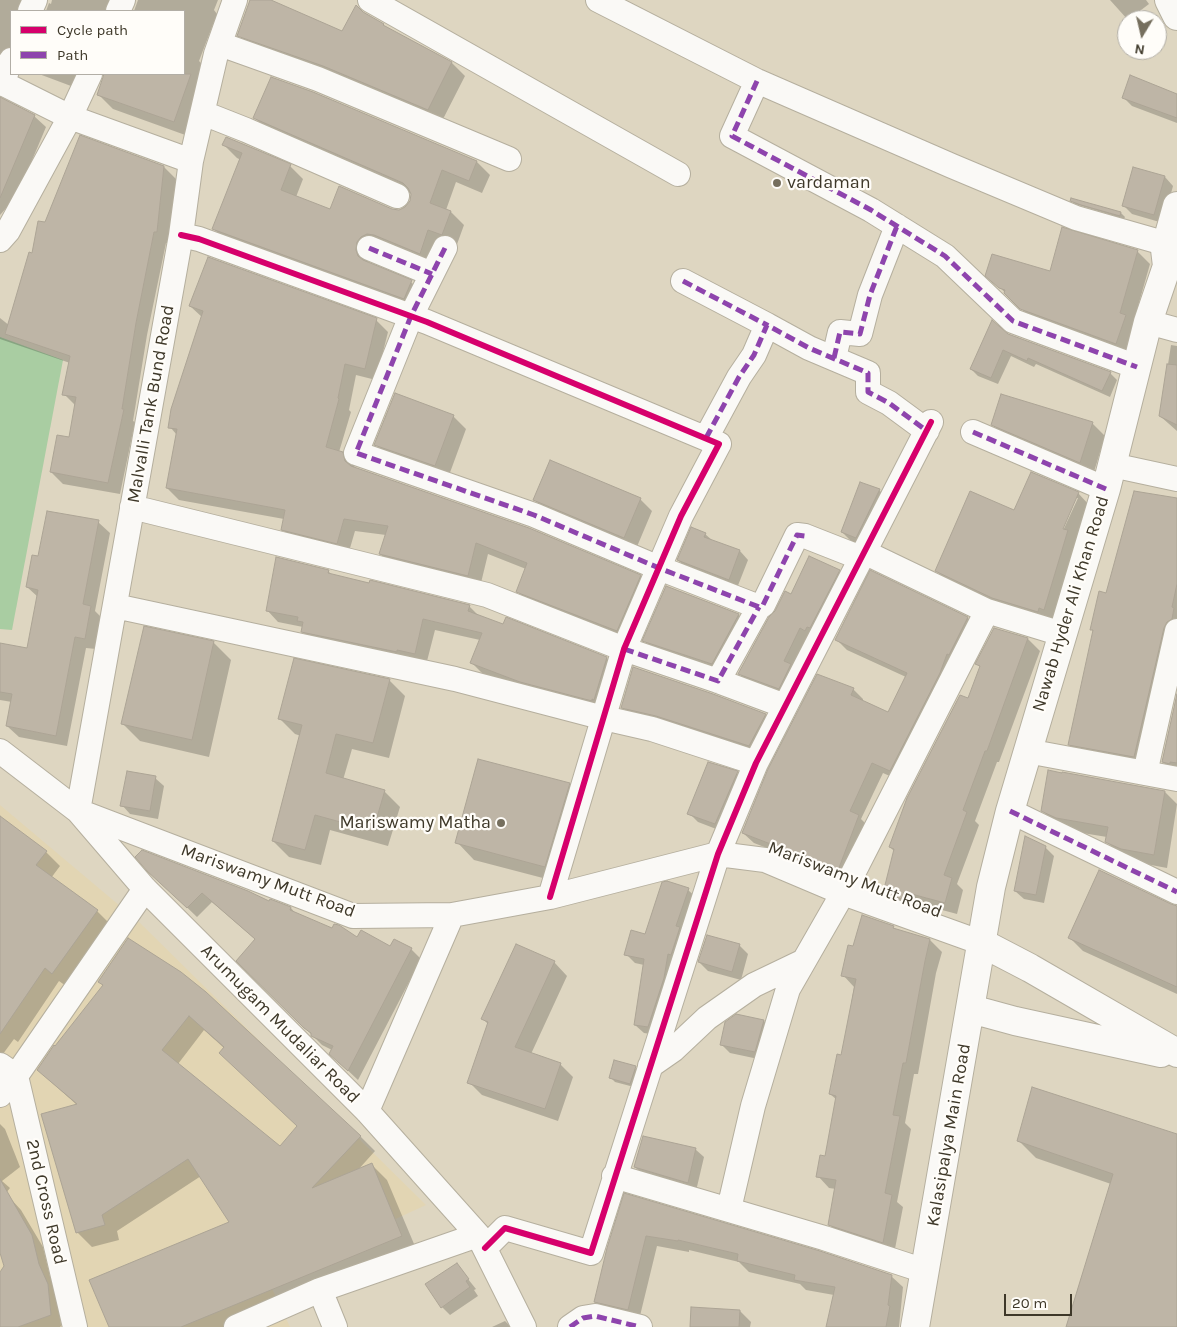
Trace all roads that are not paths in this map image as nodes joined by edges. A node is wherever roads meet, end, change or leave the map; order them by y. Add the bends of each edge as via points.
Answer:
1 (235, 0) edge
2 (370, 0) edge
3 (598, 0) edge
4 (1169, 0) edge
5 (1177, 16) edge
6 (220, 44) junction
7 (10, 62) edge
8 (90, 75) edge
9 (757, 80) junction
10 (1, 83) edge
11 (203, 113) junction
12 (70, 117) junction
13 (509, 159) dead end
14 (191, 161) junction
15 (678, 174) dead end
16 (397, 196) dead end
17 (1177, 206) edge
18 (897, 226) junction
19 (181, 235) junction
20 (0, 240) edge
21 (369, 248) dead end
22 (445, 248) dead end
23 (1170, 256) edge
24 (432, 274) junction
25 (683, 281) dead end
26 (411, 316) junction
27 (1148, 322) junction
28 (767, 325) junction
29 (1177, 330) edge
30 (834, 358) junction
31 (1137, 366) junction
32 (973, 432) dead end
33 (706, 438) junction
34 (1109, 477) junction
35 (1177, 479) edge
36 (132, 508) junction
37 (862, 555) junction
38 (658, 568) junction
39 (114, 606) junction
40 (759, 608) junction
41 (987, 610) junction
42 (1177, 631) edge
43 (1062, 634) junction
44 (624, 649) junction
45 (718, 681) junction
46 (785, 706) junction
47 (604, 718) junction
48 (0, 750) edge
49 (1027, 751) junction
50 (756, 763) junction
51 (1146, 773) junction
52 (1177, 779) edge
53 (78, 811) junction
54 (1010, 811) junction
55 (718, 854) junction
56 (145, 889) junction
57 (843, 892) junction
58 (1177, 892) edge
59 (550, 897) junction
60 (452, 916) junction
61 (982, 943) junction
62 (804, 961) junction
63 (970, 1009) junction
64 (1177, 1054) edge
65 (650, 1066) junction
66 (8, 1071) edge
67 (0, 1095) edge
68 (367, 1111) junction
69 (614, 1176) junction
70 (728, 1209) junction
71 (481, 1242) junction
72 (925, 1271) junction
73 (320, 1290) junction
74 (75, 1327) edge
75 (236, 1327) edge
76 (335, 1327) edge
77 (524, 1327) edge
78 (570, 1327) edge
79 (640, 1327) edge
80 (916, 1327) edge

1 - 6 street, Malvalli Tank Bund Road
2 - 15 street
3 - 9 street
4 - 5 main road
6 - 11 street, Malvalli Tank Bund Road
6 - 13 street via 318,79
7 - 10 street
8 - 12 street
9 - 18 street via 732,136
9 - 23 street
10 - 12 street
11 - 14 street, Malvalli Tank Bund Road
11 - 16 street
12 - 14 street
12 - 20 street via 8,231
14 - 19 street, Malvalli Tank Bund Road
17 - 23 main road, Nawab Hyder Ali Khan Road
18 - 30 street via 870,295 860,334 840,332
18 - 31 street via 945,256 1013,321
19 - 26 street
19 - 36 street, Malvalli Tank Bund Road
21 - 24 street
22 - 24 street
23 - 27 main road, Nawab Hyder Ali Khan Road
24 - 26 street
25 - 28 street
26 - 33 street
26 - 38 street via 356,453 534,515
27 - 29 street
27 - 31 main road, Nawab Hyder Ali Khan Road
28 - 30 street
28 - 33 street via 754,355
30 - 37 street via 868,372 868,392 929,426
31 - 34 main road, Nawab Hyder Ali Khan Road
32 - 34 street
33 - 38 street via 719,444 680,516
34 - 35 street
34 - 43 main road, Nawab Hyder Ali Khan Road
36 - 39 street, Malvalli Tank Bund Road
36 - 44 street via 487,595
37 - 40 street via 797,535
37 - 41 street
37 - 46 street
38 - 40 street
38 - 44 street
39 - 47 street via 455,679
39 - 53 street, Malvalli Tank Bund Road
40 - 45 street
41 - 43 street
41 - 57 street
42 - 51 street
43 - 49 main road, Nawab Hyder Ali Khan Road
44 - 45 street
44 - 47 street
45 - 46 street
46 - 50 street
47 - 50 street via 652,729
47 - 59 street
48 - 53 street, Arumugam Mudaliar Road
49 - 51 street
49 - 54 main road, Nawab Hyder Ali Khan Road
50 - 55 street
51 - 52 street
53 - 56 street, Arumugam Mudaliar Road
53 - 60 street, Mariswamy Mutt Road via 353,916
54 - 58 street
54 - 61 main road, Nawab Hyder Ali Khan Road via 990,887
55 - 57 street, Mariswamy Mutt Road via 765,860
55 - 59 street, Mariswamy Mutt Road
55 - 65 street
56 - 66 street
56 - 68 street, Arumugam Mudaliar Road
57 - 61 street, Mariswamy Mutt Road
57 - 62 street
59 - 60 street, Mariswamy Mutt Road
60 - 68 street
61 - 63 main road, Kalasipalya Main Road
61 - 64 main road
62 - 65 street via 754,985
62 - 70 street via 788,989 753,1106
63 - 64 main road
63 - 72 main road, Kalasipalya Main Road
65 - 69 street
66 - 67 street
66 - 74 street, 2nd Cross Road
68 - 71 street, Arumugam Mudaliar Road
69 - 70 street
69 - 71 street via 590,1254 505,1228
70 - 72 street
71 - 73 street
71 - 77 street, Arumugam Mudaliar Road
72 - 80 main road, Kalasipalya Main Road
73 - 75 street
73 - 76 street
78 - 79 street via 583,1318 595,1316

